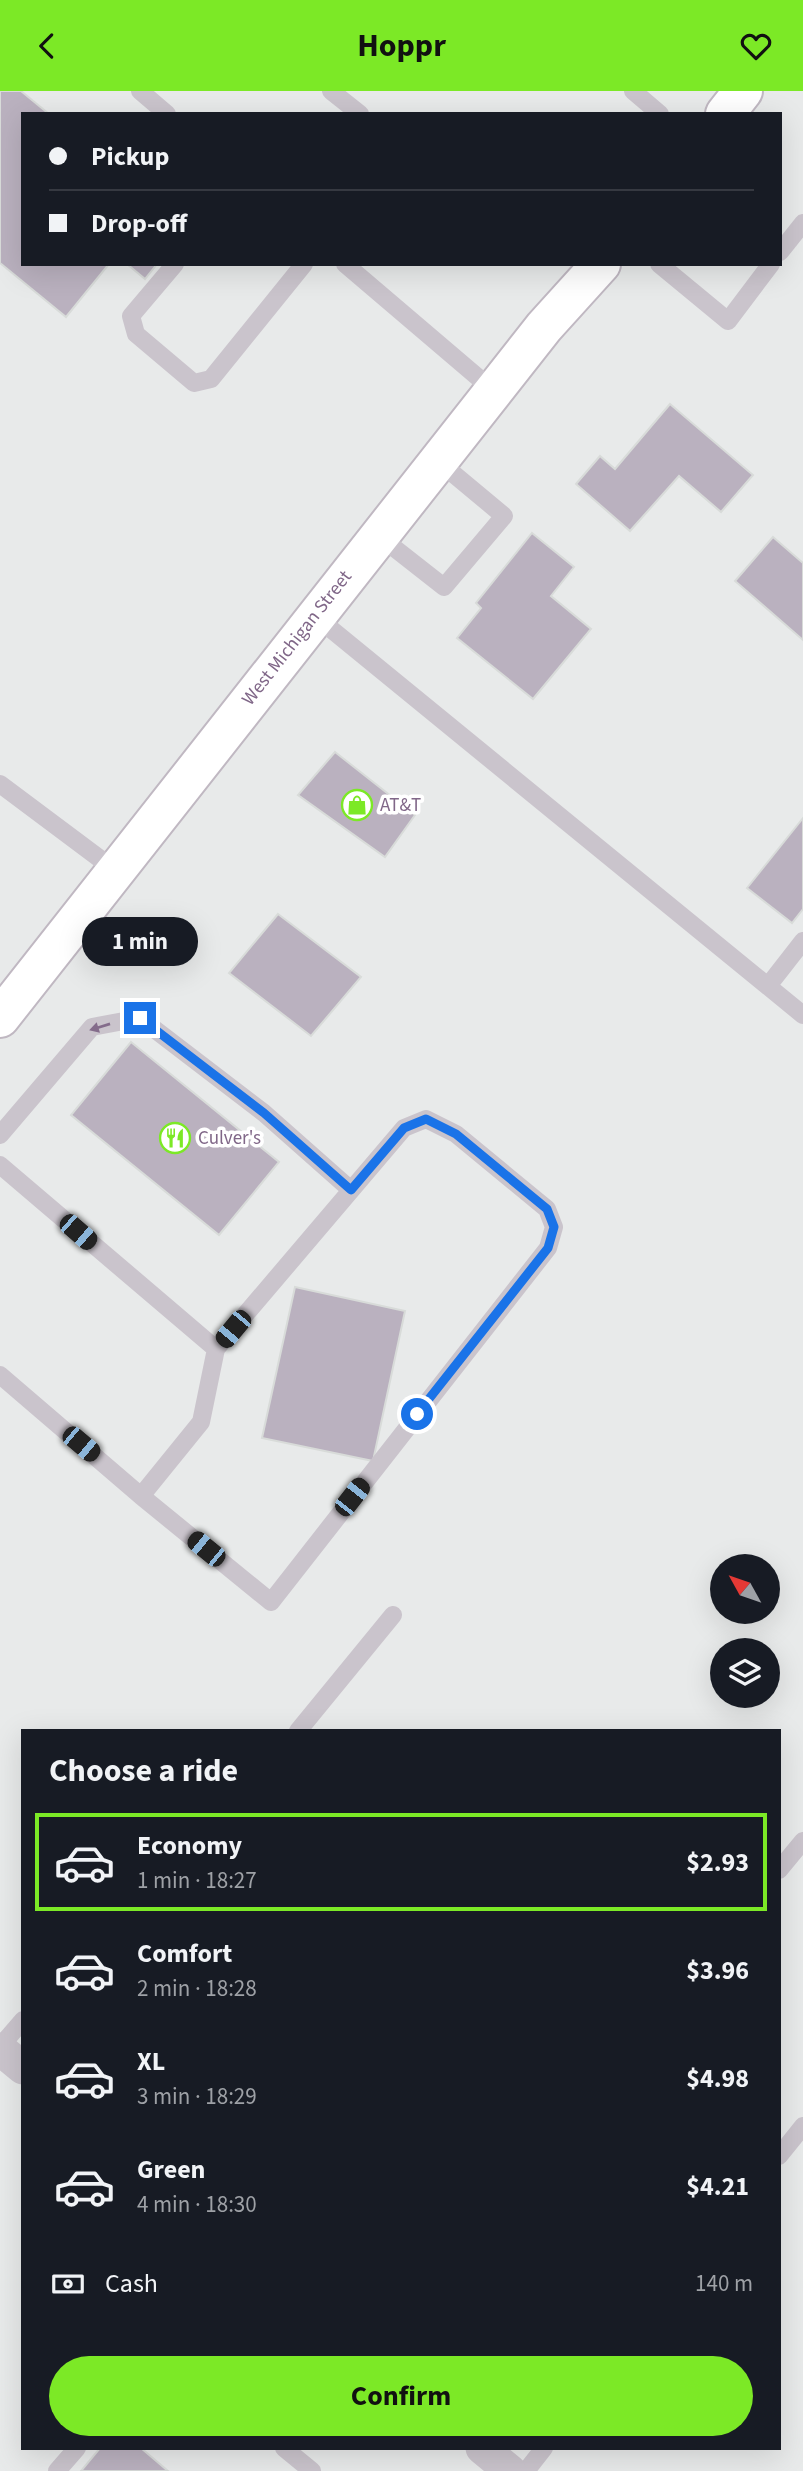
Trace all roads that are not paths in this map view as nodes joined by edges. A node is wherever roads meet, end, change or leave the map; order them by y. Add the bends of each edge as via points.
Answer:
1 (140, 91) edge
2 (331, 91) edge
3 (632, 91) edge
4 (743, 91) edge
5 (165, 112) edge
6 (357, 112) edge
7 (658, 112) edge
8 (727, 112) edge
9 (803, 223) edge
10 (782, 249) edge
11 (172, 266) edge
12 (302, 266) edge
13 (347, 266) edge
14 (599, 266) edge
15 (661, 266) edge
16 (769, 266) edge
17 (494, 390) junction
18 (438, 461) junction
19 (379, 536) junction
20 (315, 615) junction
21 (0, 784) edge
22 (115, 870) junction
23 (803, 941) edge
24 (768, 986) junction
25 (803, 1015) edge
26 (0, 1018) edge
27 (0, 1135) edge
28 (0, 1165) edge
29 (351, 1190) junction
30 (216, 1349) junction
31 (0, 1375) edge
32 (141, 1496) junction
33 (393, 1615) dead end
34 (300, 1729) edge
35 (803, 1841) edge
36 (781, 1868) edge
37 (21, 2022) edge
38 (0, 2048) edge
39 (21, 2066) edge
40 (803, 2126) edge
41 (781, 2154) edge
42 (75, 2450) edge
43 (286, 2450) edge
44 (484, 2450) edge
45 (542, 2450) edge
46 (57, 2471) edge
47 (312, 2471) edge
48 (510, 2471) edge
49 (526, 2471) edge

1 - 5 lane
2 - 6 lane
3 - 7 lane
4 - 8 main road
9 - 10 lane
11 - 12 lane via 131,316 136,334 194,383 211,379
13 - 17 lane
14 - 17 main road, West Michigan Street
15 - 16 lane via 727,321
17 - 18 main road, West Michigan Street
18 - 19 main road, West Michigan Street
18 - 19 lane via 504,516 444,586
19 - 20 main road, West Michigan Street
20 - 22 main road, West Michigan Street
20 - 24 lane
21 - 22 lane
22 - 26 main road, West Michigan Street
23 - 24 lane
24 - 25 lane
29 -> 27 lane via 264,1113 140,1018 92,1027
28 - 30 lane
29 - 30 lane
29 - 32 lane via 404,1128 426,1119 456,1134 547,1209 554,1227 548,1248 271,1602
30 - 32 lane via 201,1422
31 - 32 lane
33 - 34 lane
35 - 36 lane
37 - 38 lane
38 - 39 street
40 - 41 lane
42 - 46 lane
43 - 47 lane
44 - 48 street
45 - 49 lane

